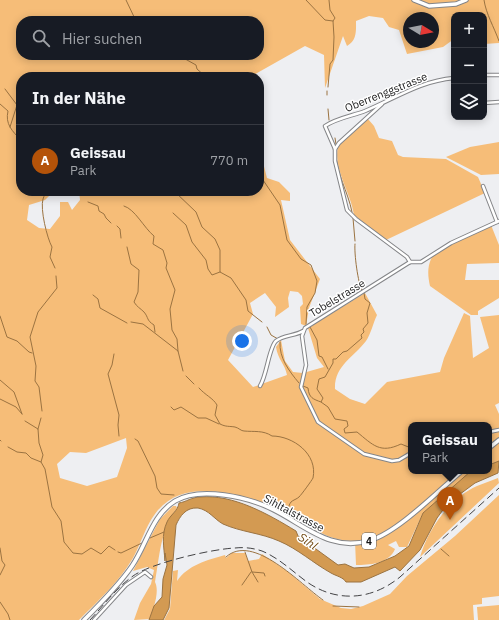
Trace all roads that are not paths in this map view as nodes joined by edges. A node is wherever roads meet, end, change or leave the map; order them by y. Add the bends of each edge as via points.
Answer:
1 (414, 0) edge
2 (466, 0) edge
3 (487, 75) edge
4 (499, 75) edge
5 (451, 78) edge
6 (386, 101) junction
7 (499, 102) edge
8 (487, 103) edge
9 (335, 149) junction
10 (483, 186) dead end
11 (498, 221) edge
12 (410, 262) junction
13 (303, 331) junction
14 (296, 335) junction
15 (302, 339) junction
16 (260, 386) dead end
17 (408, 454) edge
18 (458, 474) edge
19 (151, 577) dead end
20 (84, 620) edge
21 (94, 620) edge

1 - 2 main road via 428,6 456,4
3 - 4 street
5 - 6 street, Oberrenggstrasse via 431,81
6 - 9 street
6 - 9 street, Oberrenggstrasse via 325,126
7 - 8 street
9 - 12 street via 335,161 347,210
10 - 11 street
11 - 12 street, Tobelstrasse via 451,243 421,262
12 - 13 street, Tobelstrasse
13 - 14 street
13 - 15 street, Tobelstrasse
14 - 15 street
14 - 16 street via 280,339 274,344 266,375
15 - 17 street, Tobelstrasse via 306,365 301,388 322,427 342,438 359,452 383,460 399,460
18 - 20 main road, Sihltalstrasse / 4 via 389,532 375,539 356,543 323,539 274,510 256,503 209,494 184,496 161,513 130,569
19 - 21 street via 144,572 130,582

